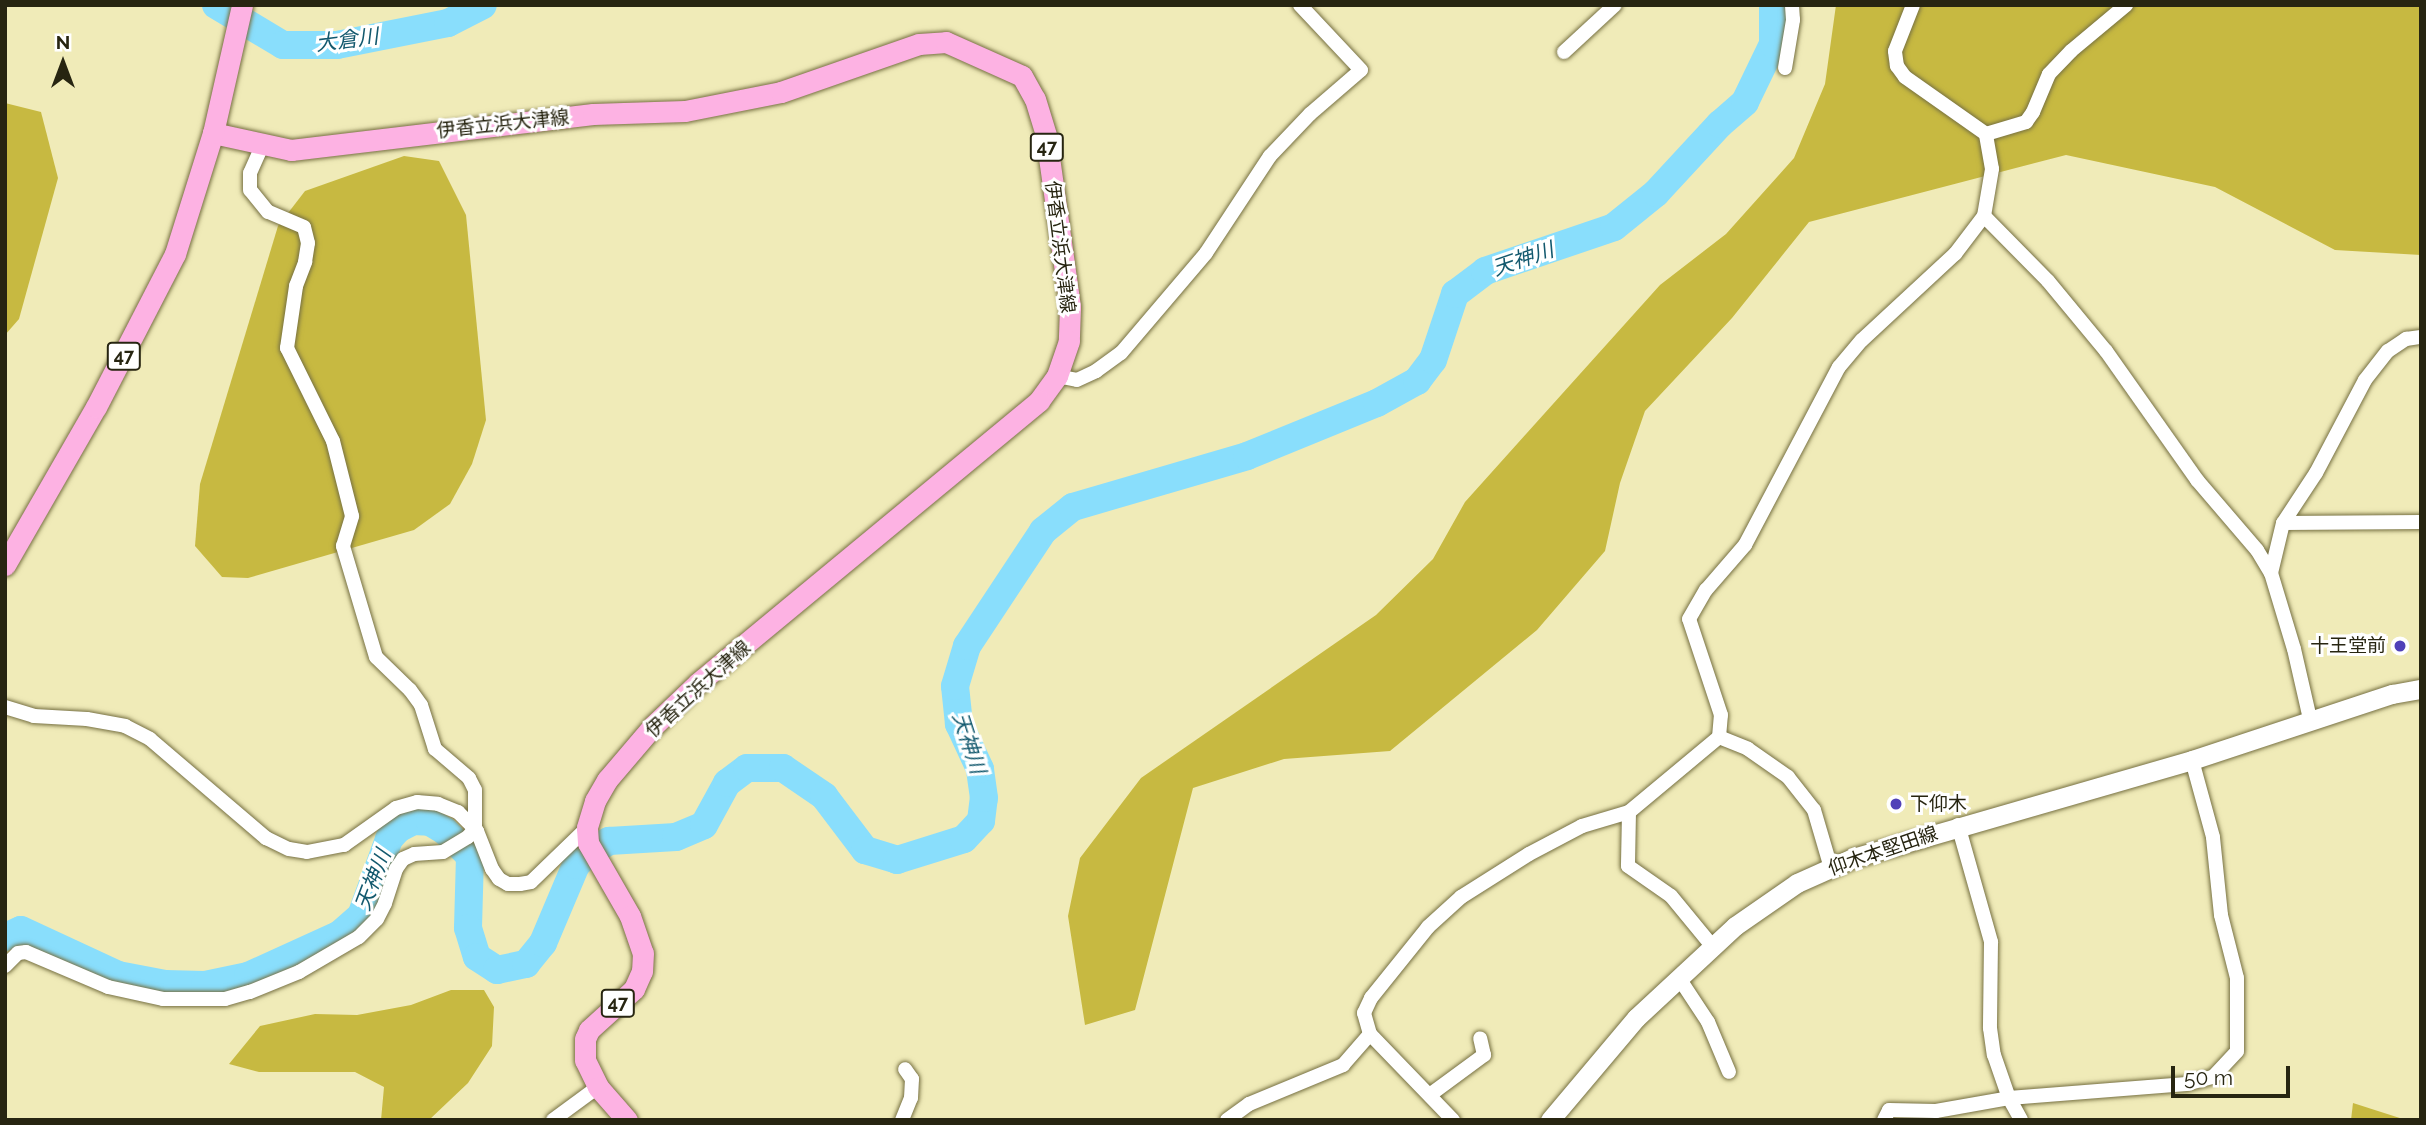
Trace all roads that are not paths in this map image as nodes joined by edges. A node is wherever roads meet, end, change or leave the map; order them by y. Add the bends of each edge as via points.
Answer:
1 (242, 5) edge
2 (1300, 5) edge
3 (1615, 5) edge
4 (1792, 5) edge
5 (1913, 5) edge
6 (2126, 5) edge
7 (1564, 52) dead end
8 (1785, 68) dead end
9 (213, 133) junction
10 (1986, 134) junction
11 (263, 144) junction
12 (1984, 216) junction
13 (2421, 337) edge
14 (1057, 376) junction
15 (2421, 522) edge
16 (2283, 523) junction
17 (5, 565) edge
18 (2271, 573) junction
19 (2421, 690) edge
20 (5, 707) edge
21 (2311, 723) junction
22 (1719, 737) junction
23 (2192, 760) junction
24 (1629, 812) junction
25 (1958, 825) junction
26 (471, 832) junction
27 (587, 835) junction
28 (1831, 868) junction
29 (1713, 947) junction
30 (5, 966) edge
31 (1679, 978) junction
32 (1370, 1034) junction
33 (1480, 1038) dead end
34 (905, 1069) dead end
35 (1729, 1072) dead end
36 (597, 1087) junction
37 (1431, 1094) junction
38 (2009, 1098) junction
39 (554, 1120) edge
40 (627, 1120) edge
41 (902, 1120) edge
42 (1227, 1120) edge
43 (1453, 1120) edge
44 (1550, 1120) edge
45 (1884, 1120) edge
46 (2021, 1120) edge

1 - 9 main road, 47
2 - 14 street via 1361,70 1270,156 1206,253 1121,353 1077,380
3 - 7 street
4 - 8 street
5 - 10 street via 1895,51 1897,66
6 - 10 street via 2049,74 2026,122
9 - 11 main road, 伊香立浜大津線 / 47
9 - 17 main road, 47 via 175,254 112,377
10 - 12 street via 1992,169
11 - 14 main road, 伊香立浜大津線 / 47 via 291,150 557,118 685,111 781,92 919,44 946,42 1022,76 1035,99 1046,136 1070,307 1069,341
11 - 26 street via 250,173 250,190 268,212 304,227 308,243 287,348 333,441 352,516 343,546 376,657 421,705 435,748 469,778 475,790
12 - 18 street via 2048,281 2106,351 2197,480
12 - 22 street via 1955,254 1839,367 1745,545 1706,590 1689,619 1721,715
13 - 16 street via 2406,339 2388,351 2365,380 2316,473
14 - 27 main road, 伊香立浜大津線 / 47 via 1039,401 698,683 653,726 607,780 595,801
15 - 16 street
16 - 18 street
18 - 21 street
19 - 21 main road, 仰木本堅田線 via 2392,694
20 - 26 street via 34,716 125,726 149,739 266,838 289,849 307,852 344,845 396,808 417,802 458,812
21 - 23 main road, 仰木本堅田線
22 - 24 street
22 - 28 street via 1748,748 1788,777 1814,810
23 - 25 main road, 仰木本堅田線
23 - 38 street via 2213,837 2221,915 2237,978 2237,1051 2213,1077 2186,1084
24 - 29 street via 1628,866 1671,896
24 - 32 street via 1582,826 1461,897 1428,927 1371,998 1364,1013
25 - 28 main road, 仰木本堅田線
25 - 38 street via 1991,942 1990,1028
26 - 27 street via 499,878 508,884 531,882
26 - 30 street via 443,852 403,859 377,919 359,937 268,986 225,999 170,1000 126,993 26,953 18,953
27 - 36 main road, 47 via 631,916 643,953 634,989 585,1039 585,1060
28 - 29 main road, 仰木本堅田線 via 1797,883
29 - 31 main road, 仰木本堅田線
31 - 35 street via 1708,1022
31 - 44 main road, 仰木本堅田線 via 1636,1018
32 - 37 street
32 - 42 street via 1343,1065 1249,1104
33 - 37 street via 1484,1055
34 - 41 street via 912,1079 911,1098
36 - 39 street
36 - 40 main road, 47
37 - 43 street
38 - 45 street via 1936,1111 1889,1110
38 - 46 street

